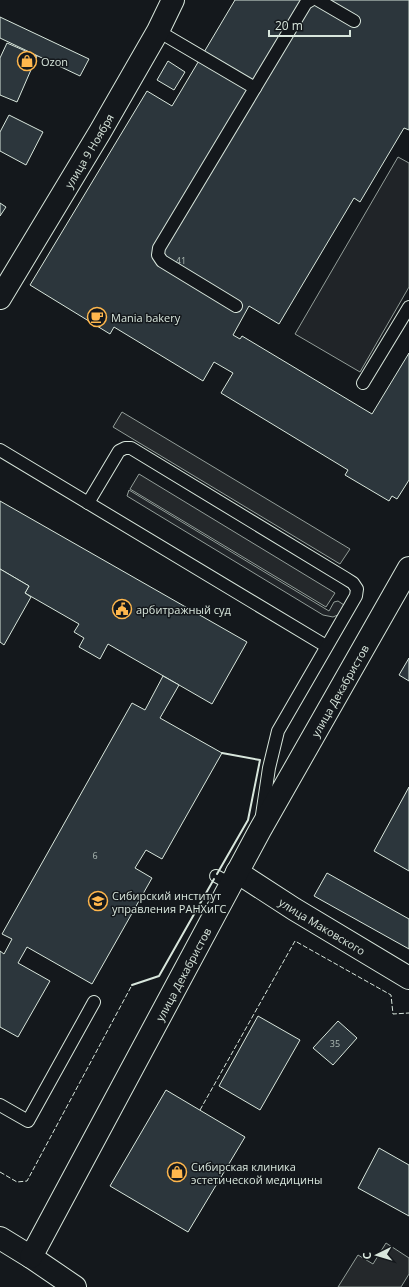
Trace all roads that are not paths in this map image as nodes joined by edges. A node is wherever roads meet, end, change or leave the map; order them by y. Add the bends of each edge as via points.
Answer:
1 (173, 0) edge
2 (311, 0) edge
3 (318, 0) edge
4 (354, 21) dead end
5 (158, 31) junction
6 (255, 88) junction
7 (0, 298) edge
8 (236, 306) dead end
9 (409, 307) edge
10 (363, 383) dead end
11 (0, 450) edge
12 (88, 503) junction
13 (409, 568) edge
14 (326, 646) junction
15 (260, 830) junction
16 (228, 877) junction
17 (409, 978) edge
18 (94, 1002) dead end
19 (0, 1105) edge
20 (0, 1238) edge
21 (31, 1256) junction
22 (75, 1287) edge

1 - 5 street, улица 9 Ноября
2 - 6 lane via 306,3
3 - 4 lane
5 - 6 lane
5 - 7 street, улица 9 Ноября
6 - 8 lane via 159,248 158,255 162,261
9 - 10 lane
11 - 12 lane
12 - 14 lane
12 - 14 lane via 119,451 131,448 353,583 357,589 356,596
13 - 15 street, улица Декабристов
14 - 15 lane via 278,731 269,768
15 - 16 street, улица Декабристов
16 - 17 street, улица Маковского via 294,909
16 - 21 street, улица Декабристов
18 - 19 lane via 28,1121
20 - 21 street
21 - 22 street

